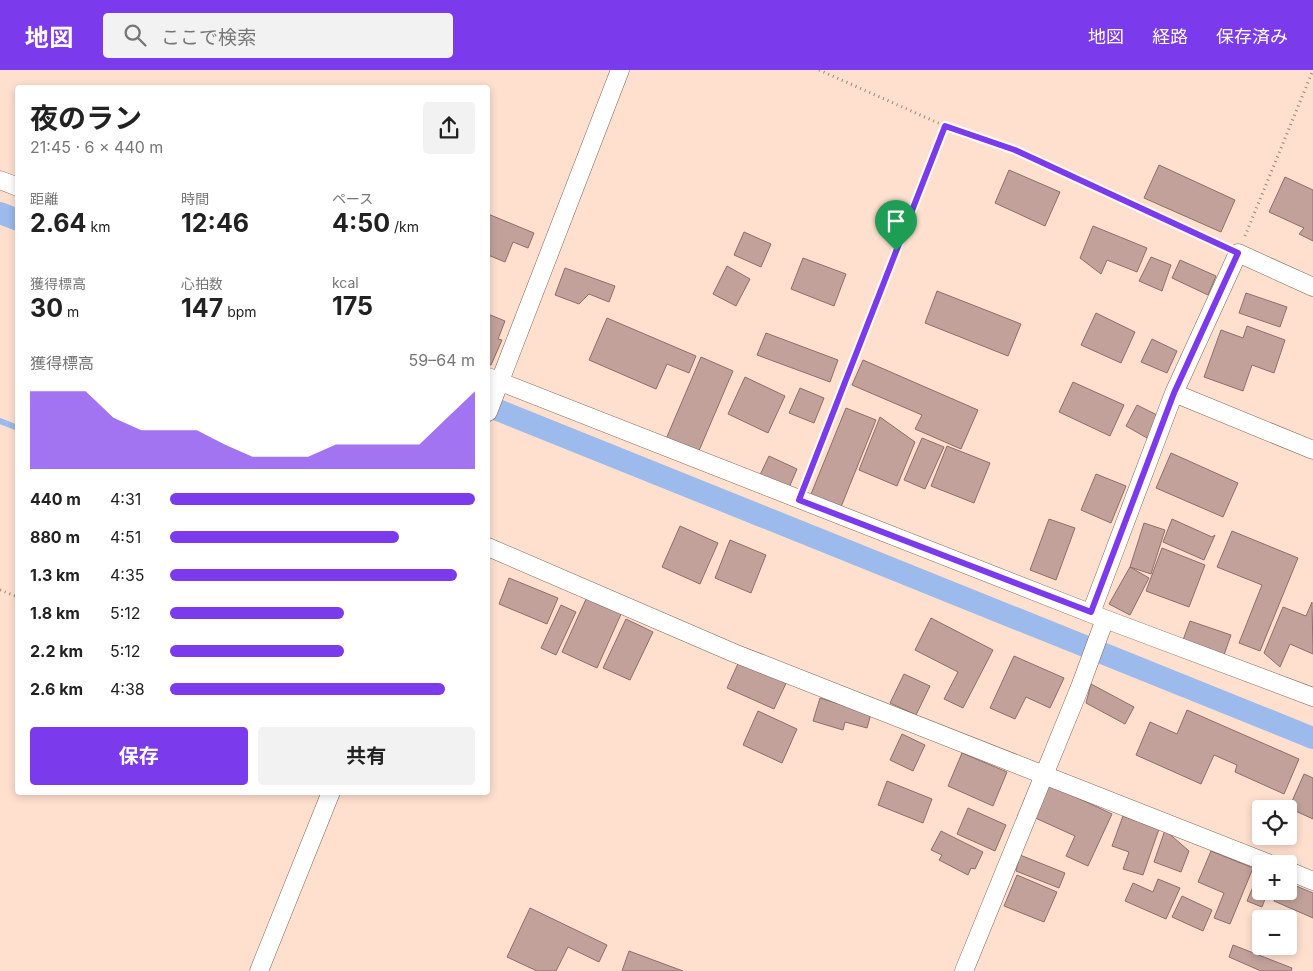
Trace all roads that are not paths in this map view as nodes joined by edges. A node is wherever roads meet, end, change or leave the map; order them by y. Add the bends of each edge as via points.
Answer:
1 (620, 70) edge
2 (0, 180) edge
3 (15, 186) edge
4 (1313, 287) edge
5 (495, 383) edge
6 (1174, 393) junction
7 (490, 404) edge
8 (1313, 450) edge
9 (490, 548) edge
10 (1098, 621) junction
11 (1313, 697) edge
12 (1045, 774) junction
13 (330, 795) edge
14 (1252, 857) edge
15 (1297, 874) edge
16 (1313, 881) edge
17 (258, 971) edge
18 (964, 971) edge

1 - 5 street
2 - 3 street
4 - 6 street via 1238,253
5 - 7 street
5 - 10 street via 799,500
6 - 8 street
6 - 10 street
9 - 12 street via 734,653
10 - 11 street
10 - 12 street via 1089,662
12 - 14 street
12 - 18 street
13 - 17 street
15 - 16 street

